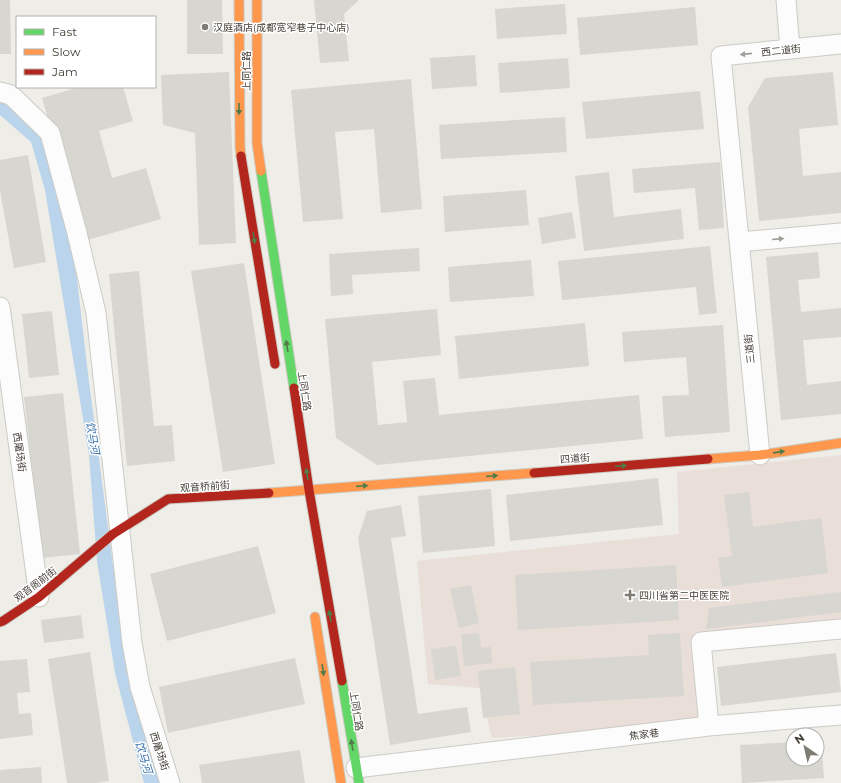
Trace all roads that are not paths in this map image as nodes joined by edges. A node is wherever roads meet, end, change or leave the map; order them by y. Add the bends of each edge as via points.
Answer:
1 (239, 0) edge
2 (257, 0) edge
3 (786, 0) edge
4 (841, 44) edge
5 (790, 49) junction
6 (721, 56) joint
7 (0, 92) edge
8 (841, 233) edge
9 (739, 242) junction
10 (0, 307) edge
11 (276, 374) dead end
12 (841, 443) edge
13 (760, 455) junction
14 (309, 490) junction
15 (117, 532) junction
16 (82, 561) joint
17 (39, 597) junction
18 (314, 609) dead end
19 (0, 622) edge
20 (841, 629) edge
21 (841, 715) edge
22 (709, 726) junction
23 (357, 776) edge
24 (170, 783) edge
25 (341, 783) edge

1 -> 11 street via 240,147
14 -> 2 street, 上同仁路 via 256,143
3 - 5 street
4 - 5 street, 西二道街
5 -> 6 street, 西二道街
6 - 9 street, 三道街
7 - 15 street, 西屠场街 via 11,95 50,133 77,233 96,313
9 -> 8 street
9 - 13 street, 三道街
10 - 17 street, 西屠场街
13 -> 12 street, 四道街
14 -> 13 street, 四道街
14 - 15 street, 观音桥前街 via 168,499
23 -> 14 street, 上同仁路
15 - 16 street, 观音桥前街
15 - 24 street, 西屠场街 via 140,687
16 - 17 street, 观音阁前街
17 - 19 street, 观音阁前街
18 -> 25 street
20 - 22 street via 702,642
21 - 22 street, 焦家巷
22 - 23 street, 焦家巷

